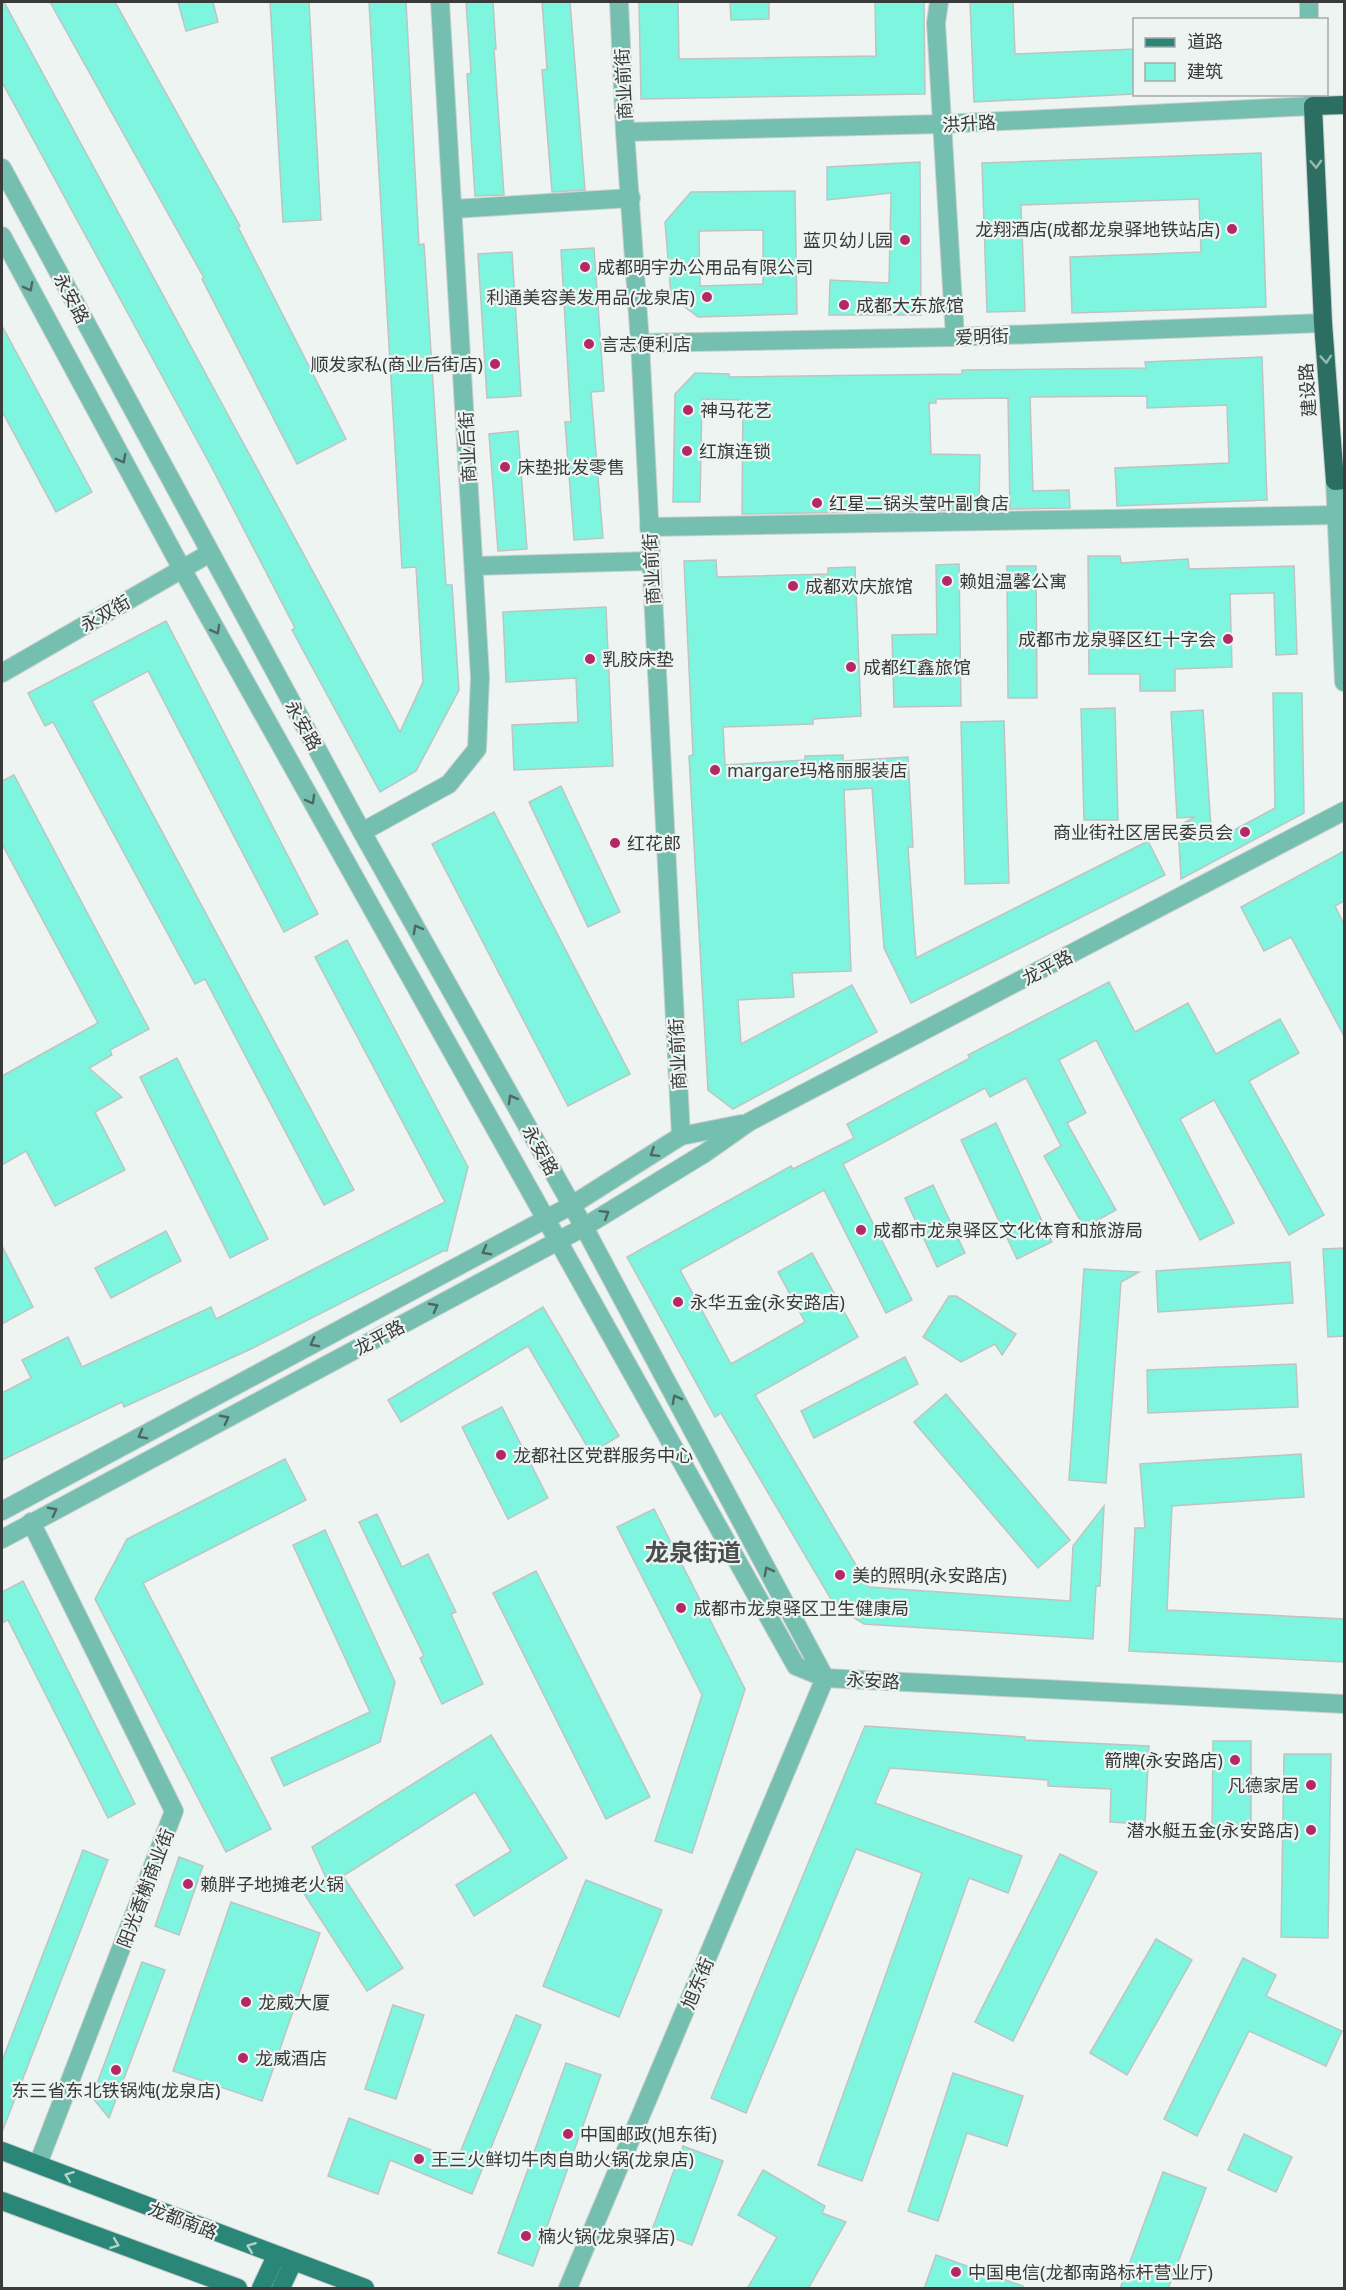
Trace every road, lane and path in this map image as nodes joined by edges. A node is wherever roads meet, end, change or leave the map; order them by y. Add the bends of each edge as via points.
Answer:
1 (441, 2) edge
2 (619, 2) edge
3 (939, 2) edge
4 (1309, 2) edge
5 (1309, 18) edge
6 (1313, 100) edge
7 (1344, 105) edge
8 (942, 124) junction
9 (625, 132) junction
10 (2, 168) edge
11 (631, 198) junction
12 (453, 209) junction
13 (2, 236) edge
14 (1323, 322) junction
15 (955, 337) junction
16 (640, 343) junction
17 (1340, 480) edge
18 (1337, 515) junction
19 (649, 527) junction
20 (210, 553) junction
21 (651, 561) junction
22 (474, 566) junction
23 (182, 569) junction
24 (2, 673) edge
25 (1344, 682) edge
26 (1344, 811) edge
27 (362, 832) junction
28 (748, 1122) junction
29 (681, 1136) junction
30 (572, 1205) junction
31 (545, 1219) junction
32 (584, 1227) junction
33 (559, 1240) junction
34 (2, 1511) edge
35 (31, 1522) junction
36 (2, 1539) edge
37 (825, 1678) junction
38 (1344, 1704) edge
39 (2, 2151) edge
40 (38, 2164) junction
41 (2, 2201) edge
42 (284, 2259) junction
43 (238, 2289) edge
44 (261, 2289) edge
45 (281, 2289) edge
46 (365, 2289) edge
47 (568, 2289) edge

1 - 12 street, 商业后街
2 - 9 street, 商业前街
3 - 8 street via 936,23
4 - 5 street
6 - 7 highway
6 - 8 street, 洪升路
6 -> 14 highway, 建设路
8 - 9 street, 洪升路
8 - 15 street
9 - 11 street, 商业前街
10 - 20 street, 永安路
11 - 12 street
11 - 16 street, 商业前街
12 - 22 street, 商业后街
13 -> 23 street
14 - 15 street, 爱明街
14 -> 17 highway, 建设路
15 - 16 street, 爱明街
16 - 19 street, 商业前街
17 - 18 street, 建设路
18 - 19 street
18 - 25 street, 建设路
19 - 21 street, 商业前街
20 - 23 street, 永双街
20 - 27 street, 永安路
21 - 22 street
21 - 29 street, 商业前街
22 - 27 street, 商业后街 via 480,677 477,749 448,784
23 - 24 street, 永双街
23 -> 31 street
26 - 28 street, 龙平路
30 -> 27 street, 永安路
28 - 29 street, 龙平路
32 -> 28 street, 龙平路
29 -> 30 street, 龙平路
30 - 31 street, 龙平路
30 - 32 street, 永安路
31 - 33 street
31 -> 34 street, 龙平路
32 - 33 street, 龙平路
37 -> 32 street, 永安路
35 -> 33 street, 龙平路
33 - 37 street via 796,1666
35 - 36 street, 龙平路
35 - 40 street, 阳光香榭商业街 via 174,1811
37 - 38 street, 永安路
37 - 47 street, 旭东街
39 - 40 main road, 龙都南路
42 -> 40 main road, 龙都南路
41 -> 43 main road
42 - 44 main road
42 - 45 main road
42 - 46 main road, 龙都南路

